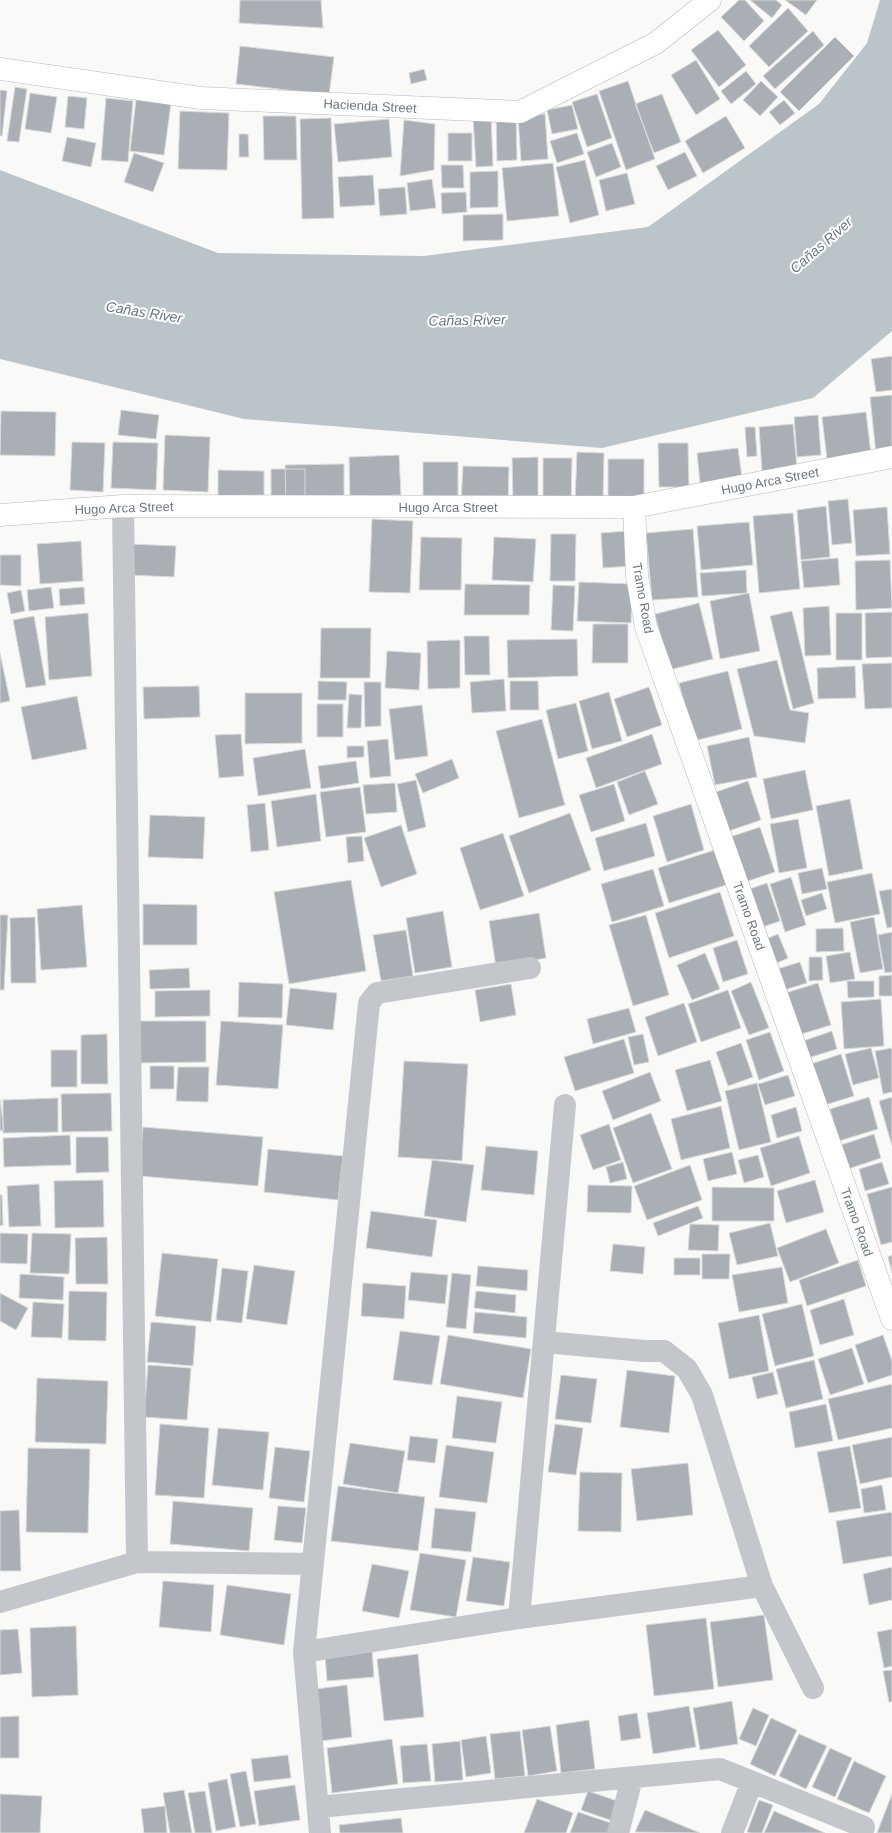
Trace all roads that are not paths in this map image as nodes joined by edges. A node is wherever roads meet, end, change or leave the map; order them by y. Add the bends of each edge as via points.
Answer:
1 (710, 0) edge
2 (0, 69) edge
3 (892, 457) edge
4 (123, 506) junction
5 (634, 507) junction
6 (0, 515) edge
7 (530, 968) dead end
8 (565, 1105) dead end
9 (892, 1320) edge
10 (544, 1342) junction
11 (137, 1562) junction
12 (312, 1564) junction
13 (762, 1586) junction
14 (0, 1602) edge
15 (519, 1618) junction
16 (304, 1652) junction
17 (813, 1688) dead end
18 (632, 1778) junction
19 (752, 1782) junction
20 (318, 1807) junction
21 (320, 1833) edge
22 (618, 1833) edge
23 (732, 1833) edge
24 (862, 1833) edge

1 - 2 street, Hacienda Street via 656,43 520,112 201,98
3 - 5 street, Hugo Arca Street
4 - 5 street, Hugo Arca Street
4 - 6 street, Hugo Arca Street
4 - 11 street
5 - 9 street, Tramo Road via 637,576 646,627
7 - 12 street via 377,992 369,1003
8 - 10 street
10 - 13 street via 664,1351 687,1369 702,1395
10 - 15 street
11 - 12 street
11 - 14 street
12 - 16 street
13 - 15 street
13 - 17 street
15 - 16 street
16 - 20 street
18 - 19 street via 720,1769
18 - 20 street
18 - 22 street
19 - 23 street
19 - 24 street via 864,1827
20 - 21 street

